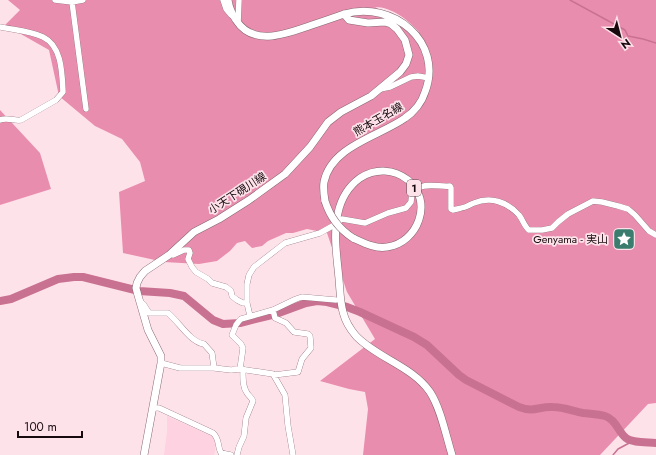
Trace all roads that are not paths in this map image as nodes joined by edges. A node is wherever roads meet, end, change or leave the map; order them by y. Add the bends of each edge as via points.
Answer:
1 (55, 0) edge
2 (83, 0) edge
3 (223, 0) edge
4 (228, 0) edge
5 (239, 0) edge
6 (72, 2) junction
7 (344, 14) junction
8 (238, 23) junction
9 (0, 28) edge
10 (429, 78) junction
11 (380, 90) junction
12 (86, 109) dead end
13 (0, 120) edge
14 (419, 188) dead end
15 (412, 193) dead end
16 (336, 224) junction
17 (656, 235) edge
18 (173, 255) dead end
19 (338, 299) junction
20 (248, 303) junction
21 (274, 313) junction
22 (146, 314) junction
23 (250, 316) junction
24 (161, 363) junction
25 (214, 368) junction
26 (242, 369) junction
27 (274, 375) junction
28 (153, 408) junction
29 (146, 454) edge
30 (231, 455) edge
31 (237, 455) edge
32 (293, 455) edge
33 (452, 455) edge

1 - 6 street
2 - 6 street
3 - 8 street via 226,9
4 - 8 main road, 熊本玉名線 / 1
5 - 8 street
6 - 12 street
7 - 8 main road, 熊本玉名線 / 1 via 274,36 252,34
7 - 10 main road, 熊本玉名線 / 1 via 370,8 385,10 407,22 421,37 426,48
7 - 11 main road, 小天下硯川線 via 349,20 391,24 405,40 409,55 406,64
9 - 13 street via 42,36 52,43 60,60 63,78 63,92 56,100 21,120
10 - 11 street via 411,77
10 - 16 main road, 熊本玉名線 / 1, bridge via 416,108 395,124 347,150 327,173 324,183 328,208 337,224 353,238 375,247 386,248 410,236 415,229 421,212 415,189 399,174 381,170 365,174 348,189 342,200 338,212
11 - 22 main road, 小天下硯川線 via 333,117 285,174 231,211 194,232 169,255 145,271 137,283 136,290
14 - 17 street via 450,186 453,210 486,200 504,203 519,215 529,230 552,228 574,211 593,201 602,202 628,209
15 - 16 street via 411,202 406,208 365,223 342,219
16 - 19 main road, 熊本玉名線 / 1
16 - 20 street via 320,233 285,243 254,267 249,275
18 - 20 street via 189,250 188,259 196,272 212,283 226,287 237,300
19 - 21 street via 299,298
19 - 33 main road, 熊本玉名線 / 1 via 355,335 408,372 430,393 438,408
20 - 23 street
21 - 23 street
21 - 27 street via 294,332 308,334 311,348 302,359 298,372
22 - 24 main road, 小天下硯川線 via 148,330 161,356
22 - 25 street via 171,315 195,340 209,349
23 - 26 street via 237,323 232,335 243,349
24 - 25 street via 180,368
24 - 28 main road, 小天下硯川線
25 - 26 street
26 - 27 street
26 - 31 street via 245,390 252,401
27 - 32 street via 285,395
28 - 29 main road, 小天下硯川線
28 - 30 street via 159,408 213,433 221,453

